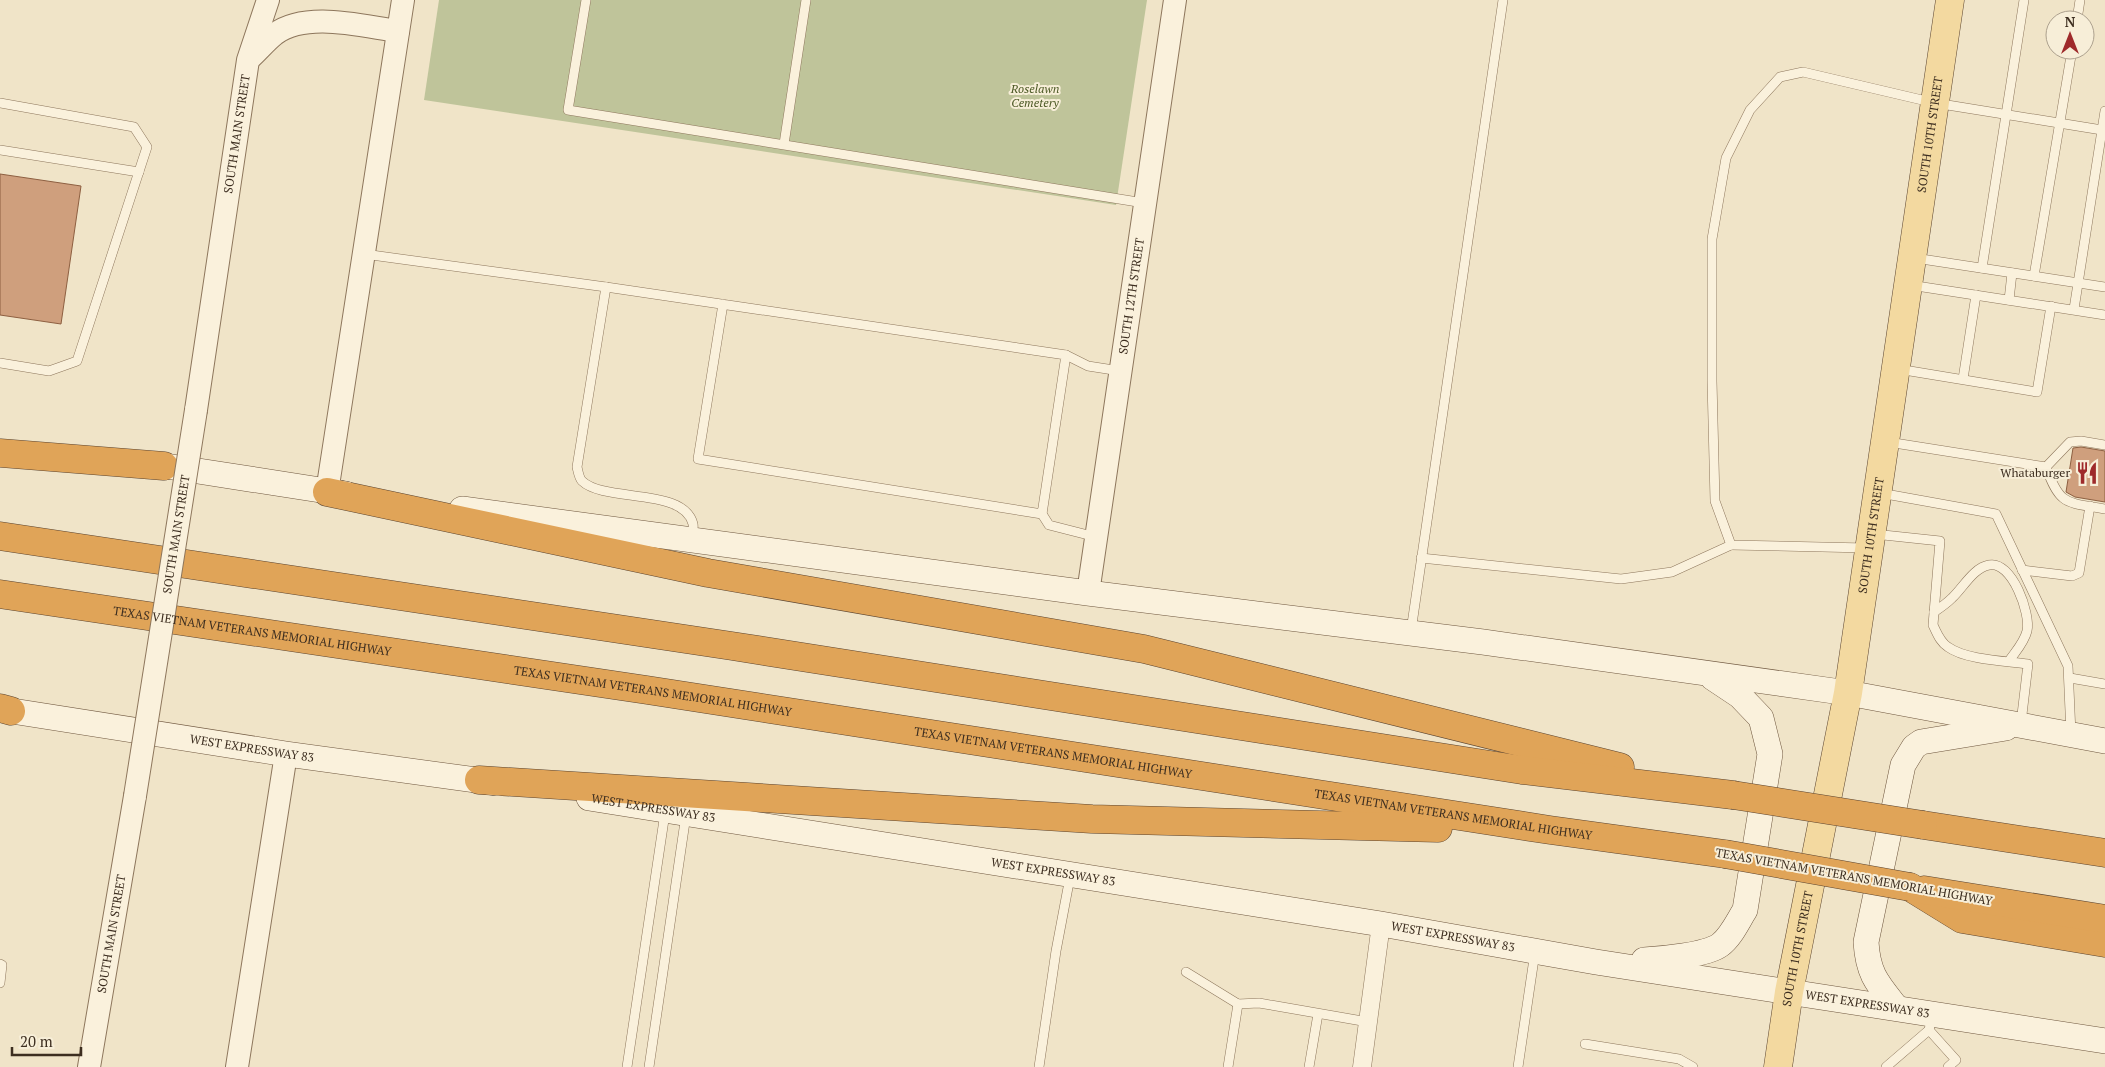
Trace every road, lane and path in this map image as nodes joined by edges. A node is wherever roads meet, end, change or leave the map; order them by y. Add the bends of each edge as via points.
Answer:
1 (268, 0) edge
2 (403, 0) edge
3 (586, 0) edge
4 (806, 0) edge
5 (1175, 0) edge
6 (1503, 0) edge
7 (1950, 0) edge
8 (2024, 0) edge
9 (398, 31) junction
10 (248, 60) junction
11 (2070, 60) edge
12 (0, 103) edge
13 (1935, 103) junction
14 (2105, 111) edge
15 (2007, 114) junction
16 (2060, 123) junction
17 (2102, 130) junction
18 (784, 144) junction
19 (0, 150) edge
20 (139, 172) junction
21 (1146, 203) junction
22 (363, 254) junction
23 (1912, 258) junction
24 (1982, 268) junction
25 (2012, 273) junction
26 (2034, 276) junction
27 (2078, 283) junction
28 (1908, 285) junction
29 (606, 287) junction
30 (2105, 288) edge
31 (1976, 295) junction
32 (2009, 300) junction
33 (723, 304) junction
34 (2051, 306) junction
35 (2074, 309) junction
36 (2105, 315) edge
37 (1066, 355) junction
38 (0, 363) edge
39 (1896, 369) junction
40 (1121, 372) junction
41 (1963, 379) junction
42 (0, 441) edge
43 (1885, 441) junction
44 (2105, 445) edge
45 (0, 453) edge
46 (164, 466) junction
47 (2046, 467) junction
48 (327, 492) junction
49 (1877, 493) junction
50 (2090, 506) junction
51 (2105, 509) edge
52 (1042, 514) junction
53 (0, 536) edge
54 (1097, 538) junction
55 (692, 540) junction
56 (1870, 541) junction
57 (1731, 545) junction
58 (1422, 558) junction
59 (2022, 570) junction
60 (0, 594) edge
61 (1088, 594) junction
62 (1934, 612) junction
63 (1411, 633) junction
64 (2009, 661) junction
65 (1706, 674) junction
66 (2070, 678) junction
67 (2105, 684) edge
68 (1848, 694) junction
69 (4, 709) edge
70 (2021, 726) junction
71 (2072, 735) junction
72 (2105, 741) edge
73 (286, 754) junction
74 (478, 780) junction
75 (1733, 795) junction
76 (676, 811) junction
77 (1550, 830) junction
78 (2105, 853) edge
79 (1070, 874) junction
80 (1910, 887) junction
81 (2105, 919) edge
82 (1381, 924) junction
83 (2105, 943) edge
84 (1535, 951) junction
85 (1596, 962) junction
86 (0, 964) edge
87 (1186, 972) dead end
88 (0, 984) edge
89 (1789, 992) junction
90 (1238, 1004) junction
91 (1896, 1007) junction
92 (1318, 1014) junction
93 (1368, 1022) junction
94 (1931, 1022) junction
95 (2105, 1041) edge
96 (1586, 1044) dead end
97 (89, 1067) edge
98 (237, 1067) edge
99 (627, 1067) edge
100 (649, 1067) edge
101 (1038, 1067) edge
102 (1228, 1067) edge
103 (1308, 1067) edge
104 (1362, 1067) edge
105 (1518, 1067) edge
106 (1693, 1067) edge
107 (1778, 1067) edge
108 (1886, 1067) edge
109 (1948, 1067) edge

1 - 10 street, SOUTH MAIN STREET
2 - 9 street
3 - 18 lane via 568,110
4 - 18 lane
5 - 21 street, SOUTH 12TH STREET
6 - 58 lane
7 - 13 main road, SOUTH 10TH STREET
8 - 15 lane
9 - 10 street via 321,21 297,22 275,34
9 - 22 street
10 - 97 street, SOUTH MAIN STREET, bridge via 196,410
11 - 16 lane
12 - 20 lane via 134,127 146,147
13 - 15 lane
13 - 23 main road, SOUTH 10TH STREET
13 - 57 lane via 1803,72 1780,77 1750,110 1726,158 1712,239 1712,381 1716,501
14 - 17 lane
15 - 16 lane
15 - 24 lane
16 - 17 lane
16 - 26 lane
17 - 27 lane
18 - 21 lane
19 - 20 lane
20 - 38 lane via 76,361 49,371
21 - 40 street, SOUTH 12TH STREET
22 - 29 lane
22 - 48 street
23 - 24 lane
23 - 28 main road, SOUTH 10TH STREET
24 - 25 lane
25 - 26 lane
25 - 32 lane
26 - 27 lane
27 - 30 lane
27 - 35 lane
28 - 31 lane
28 - 39 main road, SOUTH 10TH STREET
29 - 33 lane
29 - 55 lane via 577,467 581,480 594,489 659,499 687,512 693,525
31 - 32 lane
31 - 41 lane
32 - 34 lane
33 - 37 lane
33 - 52 lane via 698,459
34 - 35 lane
34 - 41 lane via 2037,392
35 - 36 lane
37 - 40 lane via 1088,366
37 - 52 lane
39 - 41 lane
39 - 43 main road, SOUTH 10TH STREET
40 - 54 street, SOUTH 12TH STREET
42 - 46 main road
43 - 47 lane
43 - 49 main road, SOUTH 10TH STREET
44 - 47 lane via 2070,442
45 - 46 highway
46 - 48 main road
47 - 50 lane via 2056,493 2062,498
48 - 55 main road
48 - 75 highway via 708,573 1144,649
49 - 56 main road, SOUTH 10TH STREET
49 - 59 lane via 1996,514
50 - 51 lane
50 - 59 lane via 2079,573 2072,576
52 - 54 lane via 1049,526
53 - 75 highway via 1522,770
54 - 61 street, SOUTH 12TH STREET
55 - 61 main road
56 - 57 lane
56 - 62 lane via 1940,541
56 - 68 main road, SOUTH 10TH STREET
57 - 58 lane via 1672,572 1621,579
58 - 63 lane
59 - 66 lane via 2068,666
60 - 77 highway, TEXAS VIETNAM VETERANS MEMORIAL HIGHWAY
61 - 63 main road
62 - 64 lane via 1933,625 1946,646 1959,653
62 - 64 lane via 1978,570 1996,565 2005,570 2028,617 2027,632
63 - 65 main road
64 - 70 lane via 2028,664
65 - 68 main road
65 - 85 main road via 1740,696 1761,718 1768,736 1770,754 1745,910 1720,945 1674,958
66 - 67 lane
66 - 71 lane
68 - 70 main road
68 - 89 main road, SOUTH 10TH STREET
69 - 73 main road, WEST EXPRESSWAY 83
70 - 71 main road
70 - 91 main road via 1931,739 1914,747 1905,761 1866,942 1867,962
71 - 72 main road
73 - 74 main road, WEST EXPRESSWAY 83
73 - 98 street
74 - 76 main road, WEST EXPRESSWAY 83
74 - 77 highway via 1092,819
75 - 78 highway, bridge
76 - 79 main road, WEST EXPRESSWAY 83
76 - 99 lane
76 - 100 lane
77 - 80 highway, TEXAS VIETNAM VETERANS MEMORIAL HIGHWAY, bridge via 1725,854
79 - 82 main road, WEST EXPRESSWAY 83
79 - 101 lane
80 - 81 highway, TEXAS VIETNAM VETERANS MEMORIAL HIGHWAY
80 - 83 highway via 1962,919
82 - 84 main road, WEST EXPRESSWAY 83
82 - 93 street
84 - 85 main road, WEST EXPRESSWAY 83
84 - 105 lane
85 - 89 main road, WEST EXPRESSWAY 83
86 - 88 lane
87 - 90 lane
89 - 91 main road, WEST EXPRESSWAY 83
89 - 107 main road, SOUTH 10TH STREET
90 - 92 lane via 1259,1003
90 - 102 lane
91 - 94 main road, WEST EXPRESSWAY 83
92 - 93 lane
92 - 103 lane
93 - 104 street
94 - 95 main road, WEST EXPRESSWAY 83
94 - 108 lane
94 - 109 lane via 1956,1060
96 - 106 lane via 1679,1059

